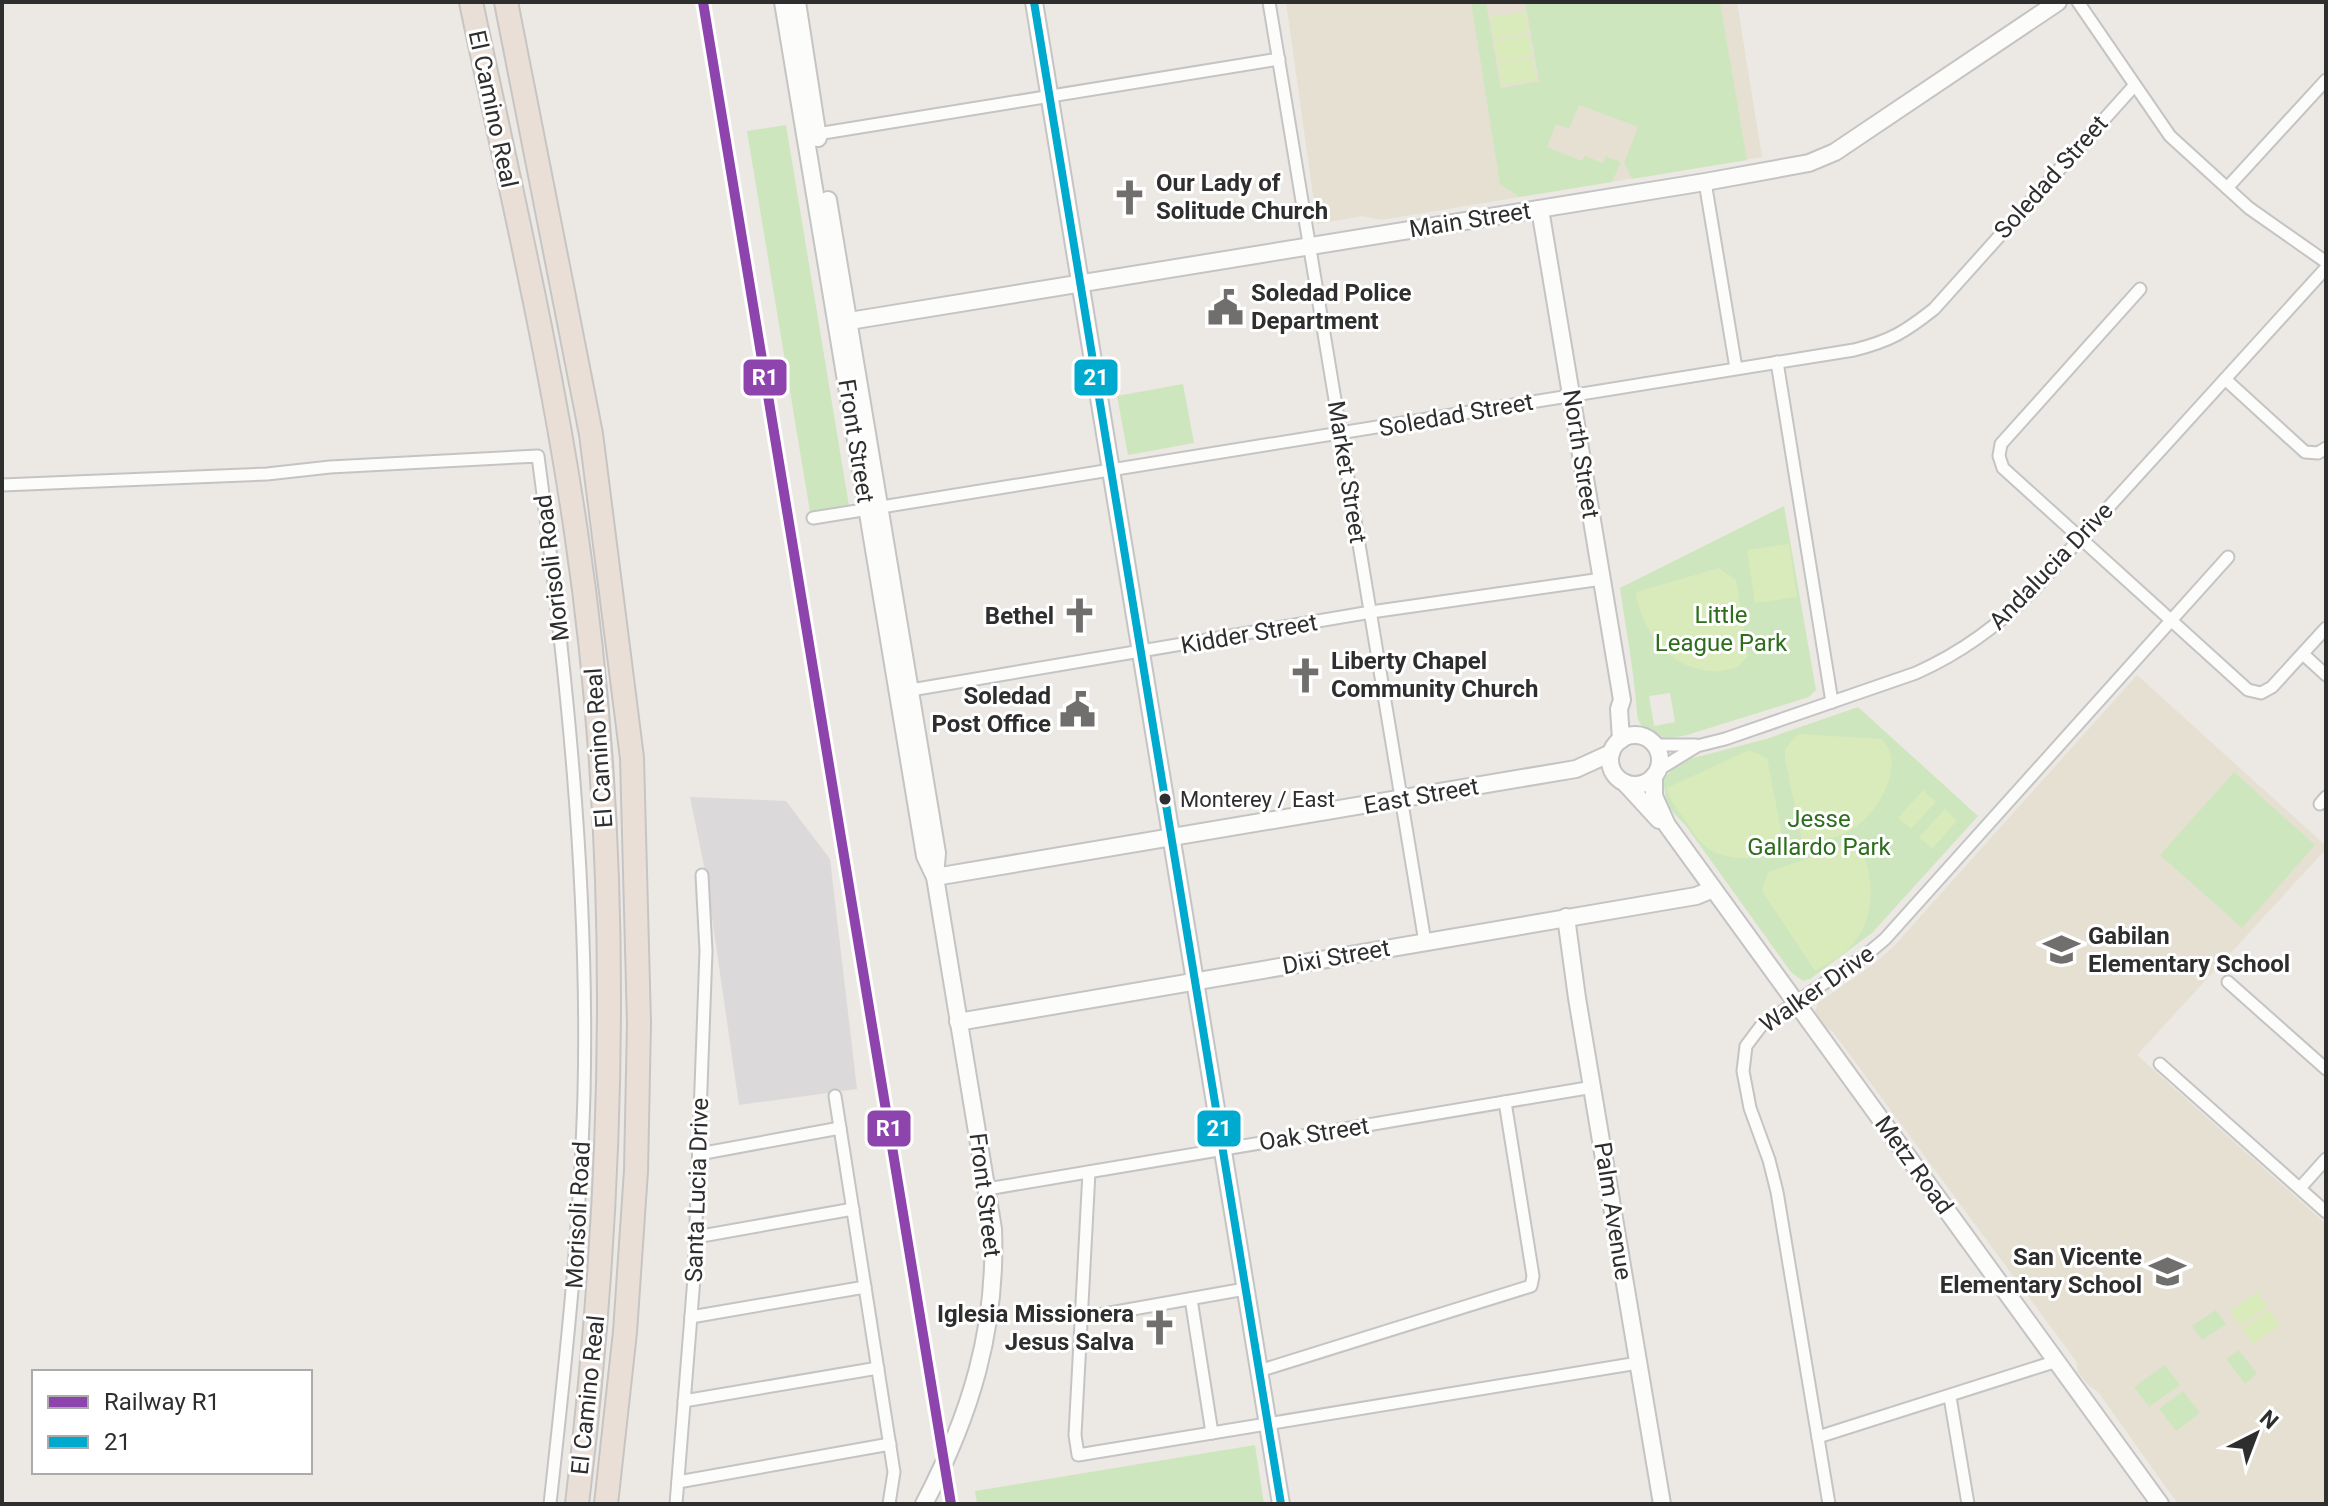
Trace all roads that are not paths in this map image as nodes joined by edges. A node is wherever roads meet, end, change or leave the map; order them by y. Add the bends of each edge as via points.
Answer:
1 (471, 2) edge
2 (506, 2) edge
3 (783, 2) edge
4 (797, 2) edge
5 (1034, 2) edge
6 (1269, 2) edge
7 (2058, 2) edge
8 (2078, 2) edge
9 (1279, 59) junction
10 (2326, 80) edge
11 (2134, 86) junction
12 (1049, 97) junction
13 (812, 135) junction
14 (1705, 182) junction
15 (2227, 188) junction
16 (1540, 209) junction
17 (1310, 246) junction
18 (2326, 265) edge
19 (1079, 285) junction
20 (2140, 289) dead end
21 (843, 322) junction
22 (1777, 362) junction
23 (1736, 368) junction
24 (2225, 379) junction
25 (1572, 395) junction
26 (1341, 434) junction
27 (2326, 448) edge
28 (1111, 471) junction
29 (2, 485) edge
30 (873, 508) junction
31 (813, 518) dead end
32 (2081, 539) junction
33 (2228, 557) dead end
34 (1602, 579) junction
35 (1371, 612) junction
36 (2171, 620) junction
37 (2326, 628) edge
38 (1139, 653) junction
39 (2303, 654) junction
40 (2326, 675) edge
41 (903, 692) junction
42 (1832, 702) junction
43 (1623, 743) junction
44 (1654, 745) junction
45 (1697, 746) junction
46 (1576, 769) junction
47 (1656, 773) junction
48 (1619, 778) junction
49 (1402, 800) junction
50 (1667, 825) junction
51 (1171, 837) junction
52 (702, 875) dead end
53 (935, 877) junction
54 (1713, 889) junction
55 (1566, 917) junction
56 (1425, 942) junction
57 (2228, 982) dead end
58 (1194, 983) junction
59 (1795, 1002) junction
60 (958, 1022) junction
61 (2160, 1064) dead end
62 (2326, 1069) edge
63 (1593, 1087) junction
64 (835, 1096) dead end
65 (1505, 1102) junction
66 (840, 1128) junction
67 (1221, 1149) junction
68 (699, 1154) junction
69 (2326, 1159) edge
70 (1089, 1172) junction
71 (2300, 1188) junction
72 (987, 1189) junction
73 (853, 1209) junction
74 (2326, 1212) edge
75 (696, 1237) junction
76 (865, 1287) junction
77 (1245, 1289) junction
78 (1191, 1299) junction
79 (691, 1317) junction
80 (1082, 1318) junction
81 (2057, 1361) junction
82 (1638, 1363) junction
83 (878, 1368) junction
84 (1259, 1371) junction
85 (1950, 1397) junction
86 (684, 1401) junction
87 (1268, 1423) junction
88 (1212, 1433) junction
89 (1818, 1437) junction
90 (890, 1444) junction
91 (678, 1482) junction
92 (550, 1504) edge
93 (577, 1504) edge
94 (606, 1504) edge
95 (676, 1504) edge
96 (889, 1504) edge
97 (924, 1504) edge
98 (1281, 1504) edge
99 (1662, 1504) edge
100 (1829, 1504) edge
101 (1968, 1504) edge
102 (2160, 1504) edge

1 - 93 highway, El Camino Real via 562,440 602,774 610,983 607,1145
2 - 94 highway, El Camino Real via 591,434 632,758 639,1023 636,1171
3 - 13 street, Front Street
4 - 13 street, Front Street
5 - 12 street
6 - 9 street, Market Street
7 - 14 street, Main Street via 1835,152 1809,163
8 - 11 street
9 - 12 street
9 - 17 street, Market Street
10 - 15 street
11 - 15 street via 2170,136
11 - 22 street, Soledad Street via 1934,309 1906,331 1854,350
12 - 13 street
12 - 19 street
13 - 21 street, Front Street
14 - 16 street, Main Street
14 - 23 street
15 - 18 street
16 - 17 street, Main Street
16 - 25 street, North Street
17 - 19 street, Main Street
17 - 26 street, Market Street
18 - 24 street, Andalucia Drive
19 - 21 street, Main Street
19 - 28 street
20 - 32 street via 2001,444 2003,468
21 - 30 street, Front Street
22 - 23 street, Soledad Street
22 - 42 street
23 - 25 street, Soledad Street
24 - 27 street via 2305,452
24 - 32 street, Andalucia Drive
25 - 26 street, Soledad Street
25 - 34 street, North Street
26 - 28 street, Soledad Street
26 - 35 street, Market Street
28 - 30 street, Soledad Street
28 - 38 street
29 - 92 street, Morisoli Road via 538,456 574,766 584,1091 573,1300
30 - 31 street, Soledad Street
30 - 41 street, Front Street
32 - 36 street
32 - 42 street, Andalucia Drive via 2019,606 1972,643 1916,673
33 - 36 street, Walker Drive
34 - 35 street, Kidder Street
34 - 43 street, North Street via 1622,700
35 - 38 street, Kidder Street
35 - 49 street, Market Street
36 - 39 street via 2248,690 2261,693 2272,687
36 - 59 street, Walker Drive via 1885,939
37 - 39 street
38 - 41 street, Kidder Street
38 - 51 street
39 - 40 street
41 - 53 street, Front Street via 937,853
42 - 45 street, Andalucia Drive
43 - 44 street
43 - 46 street, East Street
43 - 48 street via 1610,764
44 - 45 street, Andalucia Drive
44 - 47 street via 1659,757
45 - 47 street, Andalucia Drive
46 - 48 street, East Street
46 - 49 street, East Street
47 - 48 street via 1642,784
47 - 50 street, Metz Road via 1654,796
48 - 50 street, Metz Road
49 - 51 street, East Street
49 - 56 street, Market Street
50 - 54 street, Metz Road
51 - 53 street, East Street
51 - 58 street
52 - 68 street, Santa Lucia Drive via 706,951
53 - 60 street, Front Street
54 - 55 street, Dixi Street
54 - 59 street, Metz Road
55 - 56 street, Dixi Street
55 - 63 street, Palm Avenue
56 - 58 street, Dixi Street
57 - 62 street
58 - 60 street, Dixi Street
58 - 67 street
59 - 81 street, Metz Road
59 - 89 street, Walker Drive via 1755,1033 1744,1054 1743,1071 1775,1184
60 - 72 street, Front Street
61 - 71 street
63 - 65 street, Oak Street
63 - 82 street, Palm Avenue
64 - 66 street
65 - 67 street, Oak Street
65 - 84 street via 1531,1286
66 - 68 street
66 - 73 street
67 - 70 street, Oak Street
67 - 77 street
68 - 75 street, Santa Lucia Drive
69 - 71 street
70 - 72 street, Oak Street
70 - 80 street
71 - 74 street
72 - 97 street, Front Street via 995,1263 982,1356 965,1416
73 - 75 street
73 - 76 street
75 - 79 street, Santa Lucia Drive
76 - 79 street
76 - 83 street
77 - 78 street
77 - 84 street
78 - 80 street
78 - 88 street
79 - 86 street, Santa Lucia Drive
80 - 88 street via 1078,1455
81 - 85 street
81 - 102 street, Metz Road
82 - 87 street
82 - 99 street, Palm Avenue
83 - 86 street
83 - 90 street
84 - 87 street
85 - 89 street
85 - 101 street
86 - 91 street, Santa Lucia Drive
87 - 88 street
87 - 98 street
89 - 100 street, Walker Drive
90 - 91 street
90 - 96 street via 894,1487
91 - 95 street, Santa Lucia Drive

